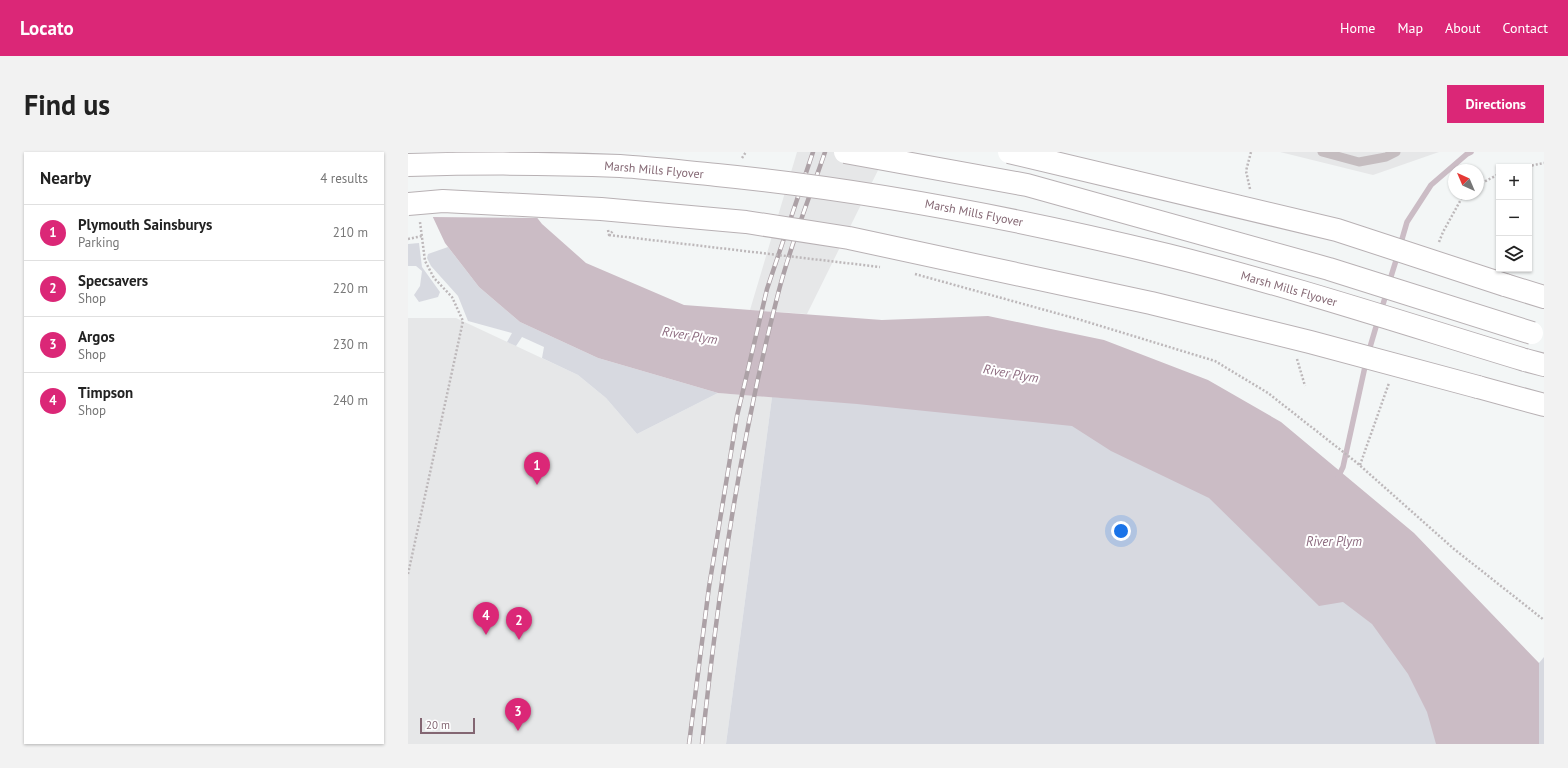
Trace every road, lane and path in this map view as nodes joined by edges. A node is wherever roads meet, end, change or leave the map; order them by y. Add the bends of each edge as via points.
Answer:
1 (845, 152) edge
2 (1009, 152) edge
3 (1322, 152) edge
4 (1396, 152) edge
5 (1544, 164) edge
6 (408, 165) edge
7 (1532, 166) edge
8 (1496, 176) edge
9 (1484, 183) edge
10 (414, 213) edge
11 (609, 235) dead end
12 (422, 236) junction
13 (408, 239) edge
14 (885, 268) dead end
15 (908, 273) dead end
16 (1544, 297) edge
17 (1538, 334) edge
18 (1534, 362) edge
19 (1544, 405) edge
20 (408, 574) edge
21 (1544, 620) edge

1 - 17 highway, bridge via 1027,185 1329,269
2 - 16 highway, bridge via 1337,230
3 - 4 lane via 1359,162 1386,157
5 - 7 path
6 - 18 highway, Marsh Mills Flyover, bridge via 482,162 622,166 765,180 902,199 1035,225 1169,256 1319,297
8 - 9 path
10 - 12 path
10 - 19 highway, bridge via 443,202 601,209 746,222 849,238 1158,305 1310,342
11 - 14 path, bridge
12 - 13 path
12 - 20 path via 425,261 434,278 452,298 463,321
15 - 21 path via 1081,320 1215,361 1268,393 1356,462 1454,549

